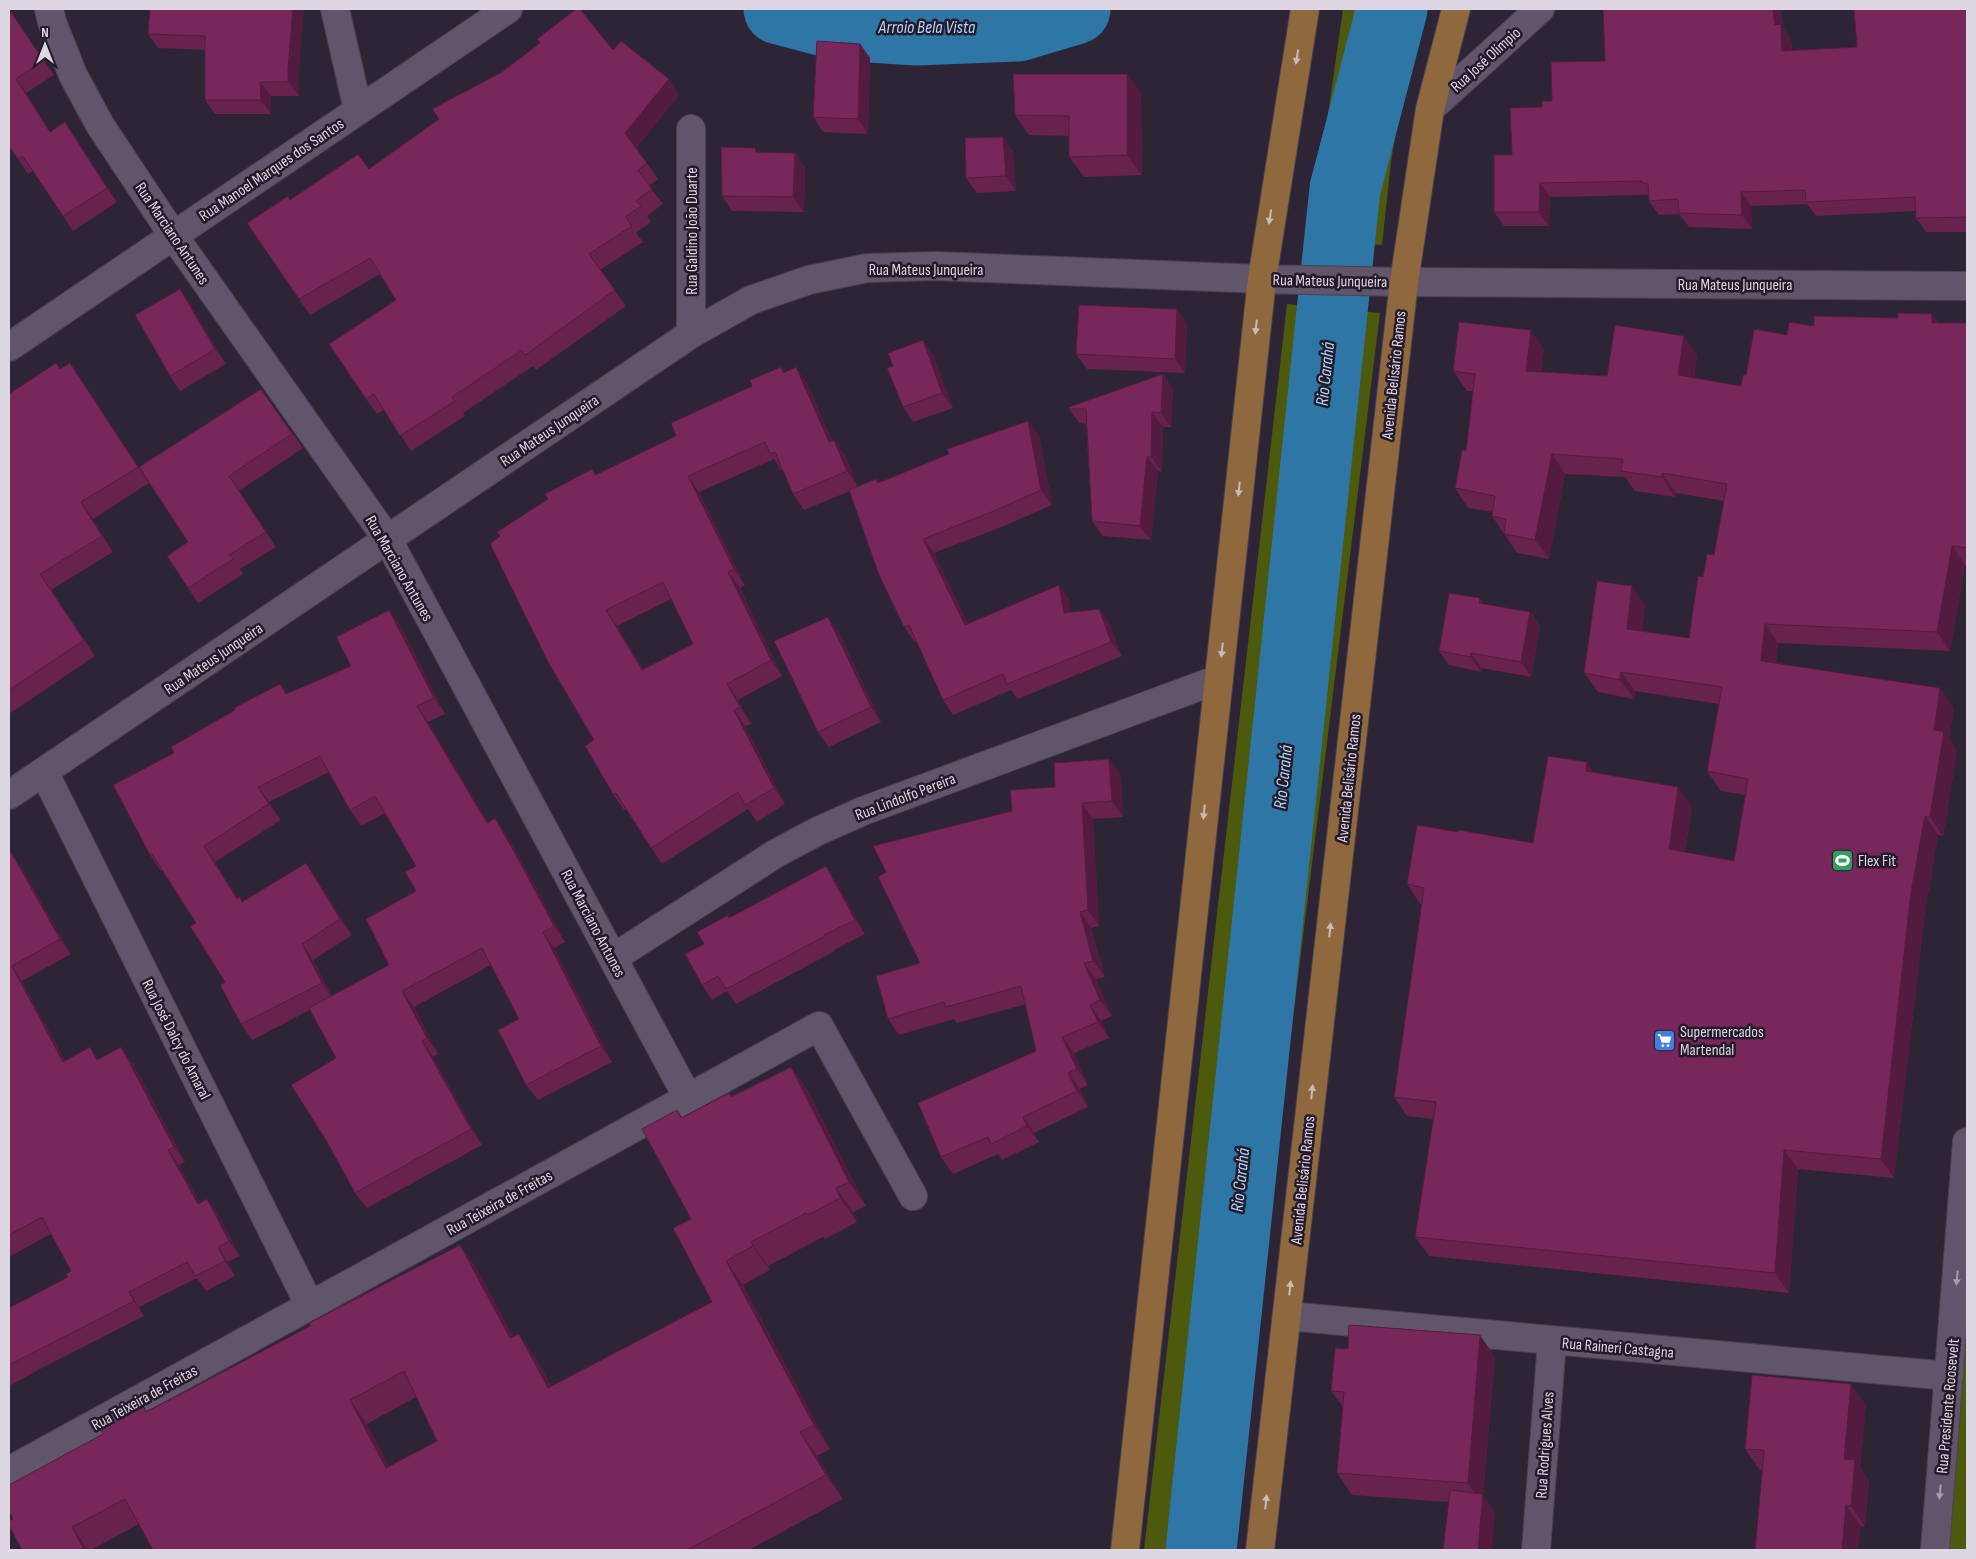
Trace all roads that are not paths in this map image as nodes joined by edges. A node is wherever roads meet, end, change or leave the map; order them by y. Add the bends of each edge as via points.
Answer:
1 (49, 9) edge
2 (335, 9) edge
3 (508, 9) edge
4 (1305, 9) edge
5 (1456, 9) edge
6 (1540, 9) edge
7 (1430, 109) junction
8 (358, 110) junction
9 (691, 129) dead end
10 (174, 235) junction
11 (1262, 279) junction
12 (1404, 282) junction
13 (1967, 286) edge
14 (691, 334) junction
15 (9, 347) edge
16 (388, 540) junction
17 (1219, 679) junction
18 (44, 772) junction
19 (9, 795) edge
20 (613, 958) junction
21 (688, 1098) junction
22 (1967, 1142) edge
23 (914, 1196) dead end
24 (310, 1306) junction
25 (1287, 1316) junction
26 (1552, 1341) junction
27 (1949, 1376) junction
28 (9, 1471) edge
29 (1125, 1550) edge
30 (1260, 1550) edge
31 (1536, 1550) edge
32 (1935, 1550) edge

1 - 10 street, Rua Marciano Antunes via 74,75 100,125
2 - 8 street
3 - 8 street, Rua Manoel Marques dos Santos
4 -> 11 main road
5 - 7 main road, Avenida Belisário Ramos
6 - 7 street, Rua José Olímpio
7 - 12 main road, Avenida Belisário Ramos
8 - 10 street, Rua Manoel Marques dos Santos
9 - 14 street, Rua Galdino João Duarte
10 - 15 street, Rua Manoel Marques dos Santos
10 - 16 street, Rua Marciano Antunes
11 - 12 street, Rua Mateus Junqueira
11 - 14 street, Rua Mateus Junqueira via 935,266 867,268 809,280 751,300
11 -> 17 main road
12 - 13 street, Rua Mateus Junqueira
25 -> 12 main road, Avenida Belisário Ramos
14 - 16 street, Rua Mateus Junqueira
16 - 18 street, Rua Mateus Junqueira
16 - 20 street, Rua Marciano Antunes
17 - 20 street, Rua Lindolfo Pereira via 863,811 818,831 775,854
17 -> 29 main road
18 - 19 street, Rua Mateus Junqueira
18 - 24 street, Rua José Dalcy do Amaral
20 - 21 street, Rua Marciano Antunes
21 - 23 street, Rua Teixeira de Freitas via 819,1026
21 - 24 street, Rua Teixeira de Freitas
22 -> 27 street, Rua Presidente Roosevelt
24 - 28 street, Rua Teixeira de Freitas
25 - 26 street, Rua Raineri Castagna
30 -> 25 main road, Avenida Belisário Ramos
26 - 27 street, Rua Raineri Castagna
26 - 31 street, Rua Rodrigues Alves
27 -> 32 street, Rua Presidente Roosevelt

